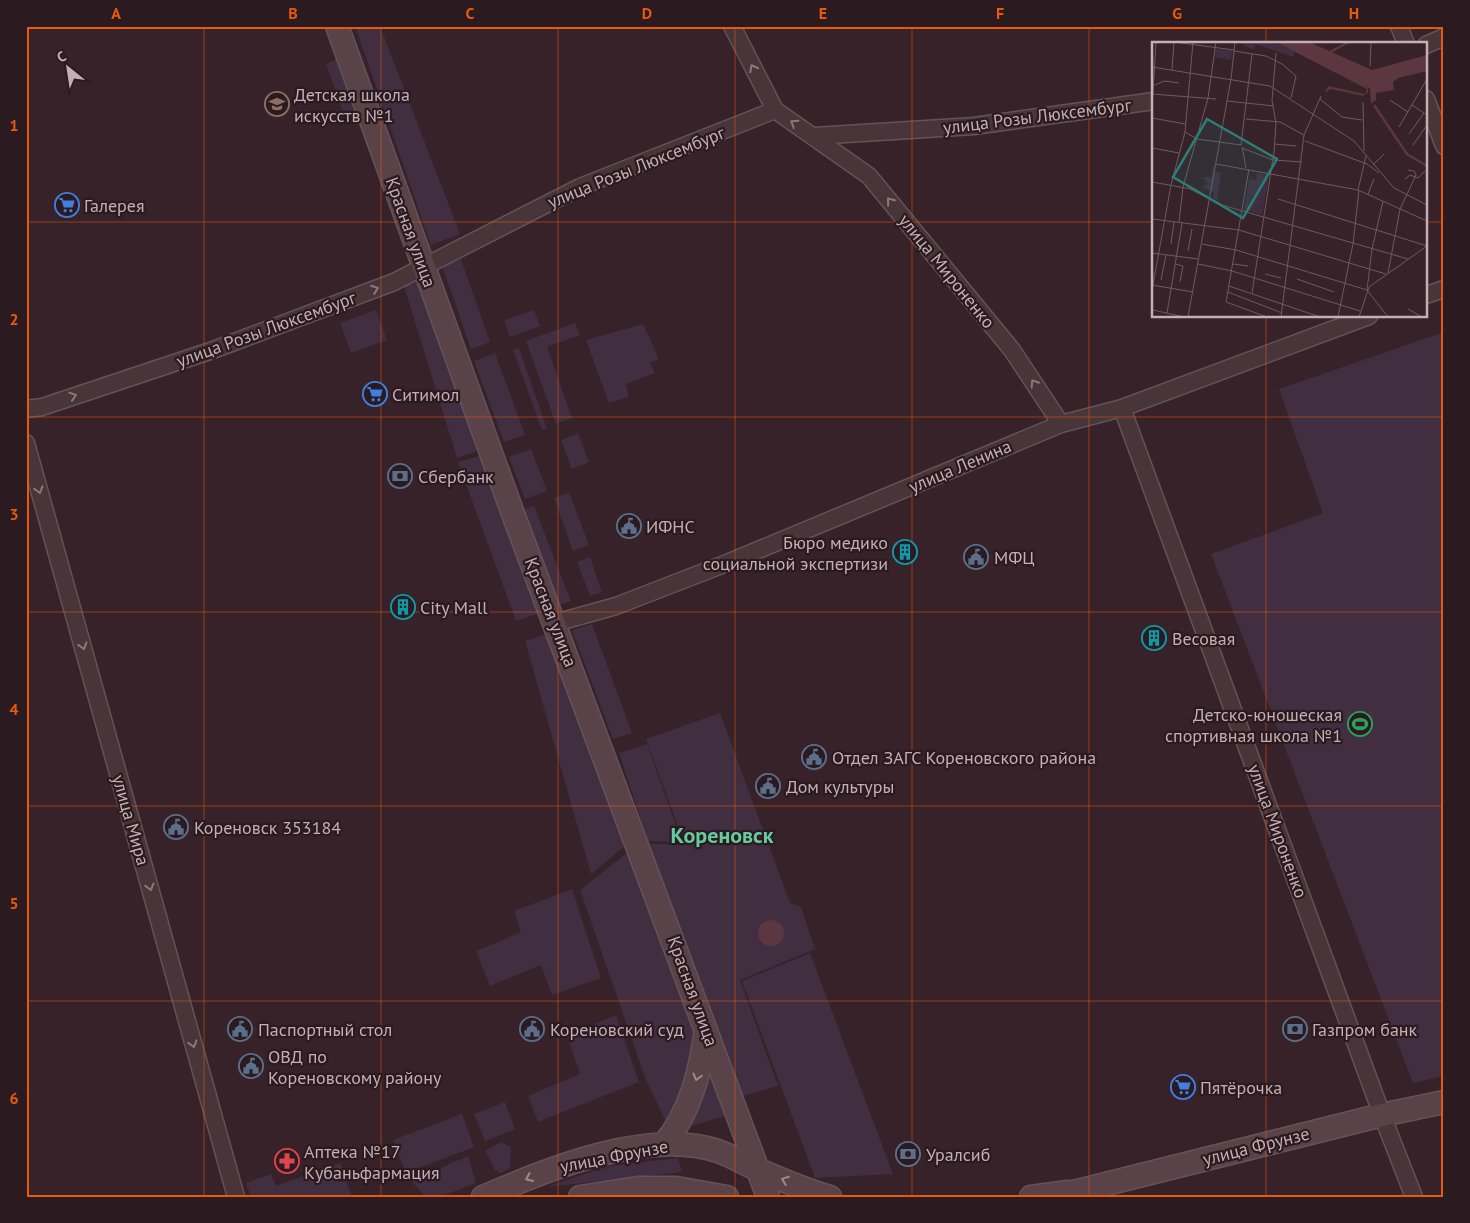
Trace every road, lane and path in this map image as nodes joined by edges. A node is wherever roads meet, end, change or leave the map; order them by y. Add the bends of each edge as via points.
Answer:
1 (337, 26) edge
2 (732, 26) edge
3 (1399, 26) edge
4 (1444, 37) edge
5 (1405, 42) edge
6 (1428, 44) edge
7 (1152, 101) edge
8 (1428, 104) edge
9 (775, 110) junction
10 (814, 136) junction
11 (1444, 146) edge
12 (424, 268) junction
13 (1444, 289) edge
14 (1428, 294) edge
15 (1364, 318) edge
16 (1122, 408) junction
17 (26, 409) edge
18 (1061, 424) junction
19 (26, 443) edge
20 (555, 623) junction
21 (707, 1029) junction
22 (1444, 1102) edge
23 (1382, 1115) junction
24 (664, 1144) junction
25 (758, 1169) junction
26 (1061, 1194) edge
27 (236, 1197) edge
28 (483, 1197) edge
29 (580, 1197) edge
30 (728, 1197) edge
31 (768, 1197) edge
32 (830, 1197) edge
33 (1031, 1197) edge
34 (1414, 1197) edge

1 - 12 main road, Красная улица
9 -> 2 street
3 - 5 street
4 - 6 street
7 - 10 street, улица Розы Люксембург via 974,126
8 - 11 street
10 -> 9 street
9 - 12 street, улица Розы Люксембург via 580,187 487,243
18 -> 10 street, улица Мироненко via 1012,350 869,176
17 -> 12 street, улица Розы Люксембург via 42,407 213,350 385,286
12 - 20 main road, Красная улица
13 - 14 street
15 - 16 street, улица Ленина
16 - 18 street, улица Ленина
16 - 23 street, улица Мироненко
18 - 20 street, улица Ленина via 727,563 616,606
19 -> 27 street, улица Мира
20 - 21 main road, Красная улица
21 -> 24 main road via 694,1089 684,1116
21 - 25 main road, Красная улица
22 - 23 main road, улица Фрунзе
23 - 26 main road, улица Фрунзе
23 - 34 street, улица Мироненко
24 - 25 main road, улица Фрунзе via 716,1150
24 -> 28 main road, улица Фрунзе via 581,1160
25 - 31 main road, Красная улица
32 -> 25 main road, улица Фрунзе
26 - 33 main road, улица Фрунзе
29 - 30 main road, улица Фрунзе via 638,1188 676,1188

